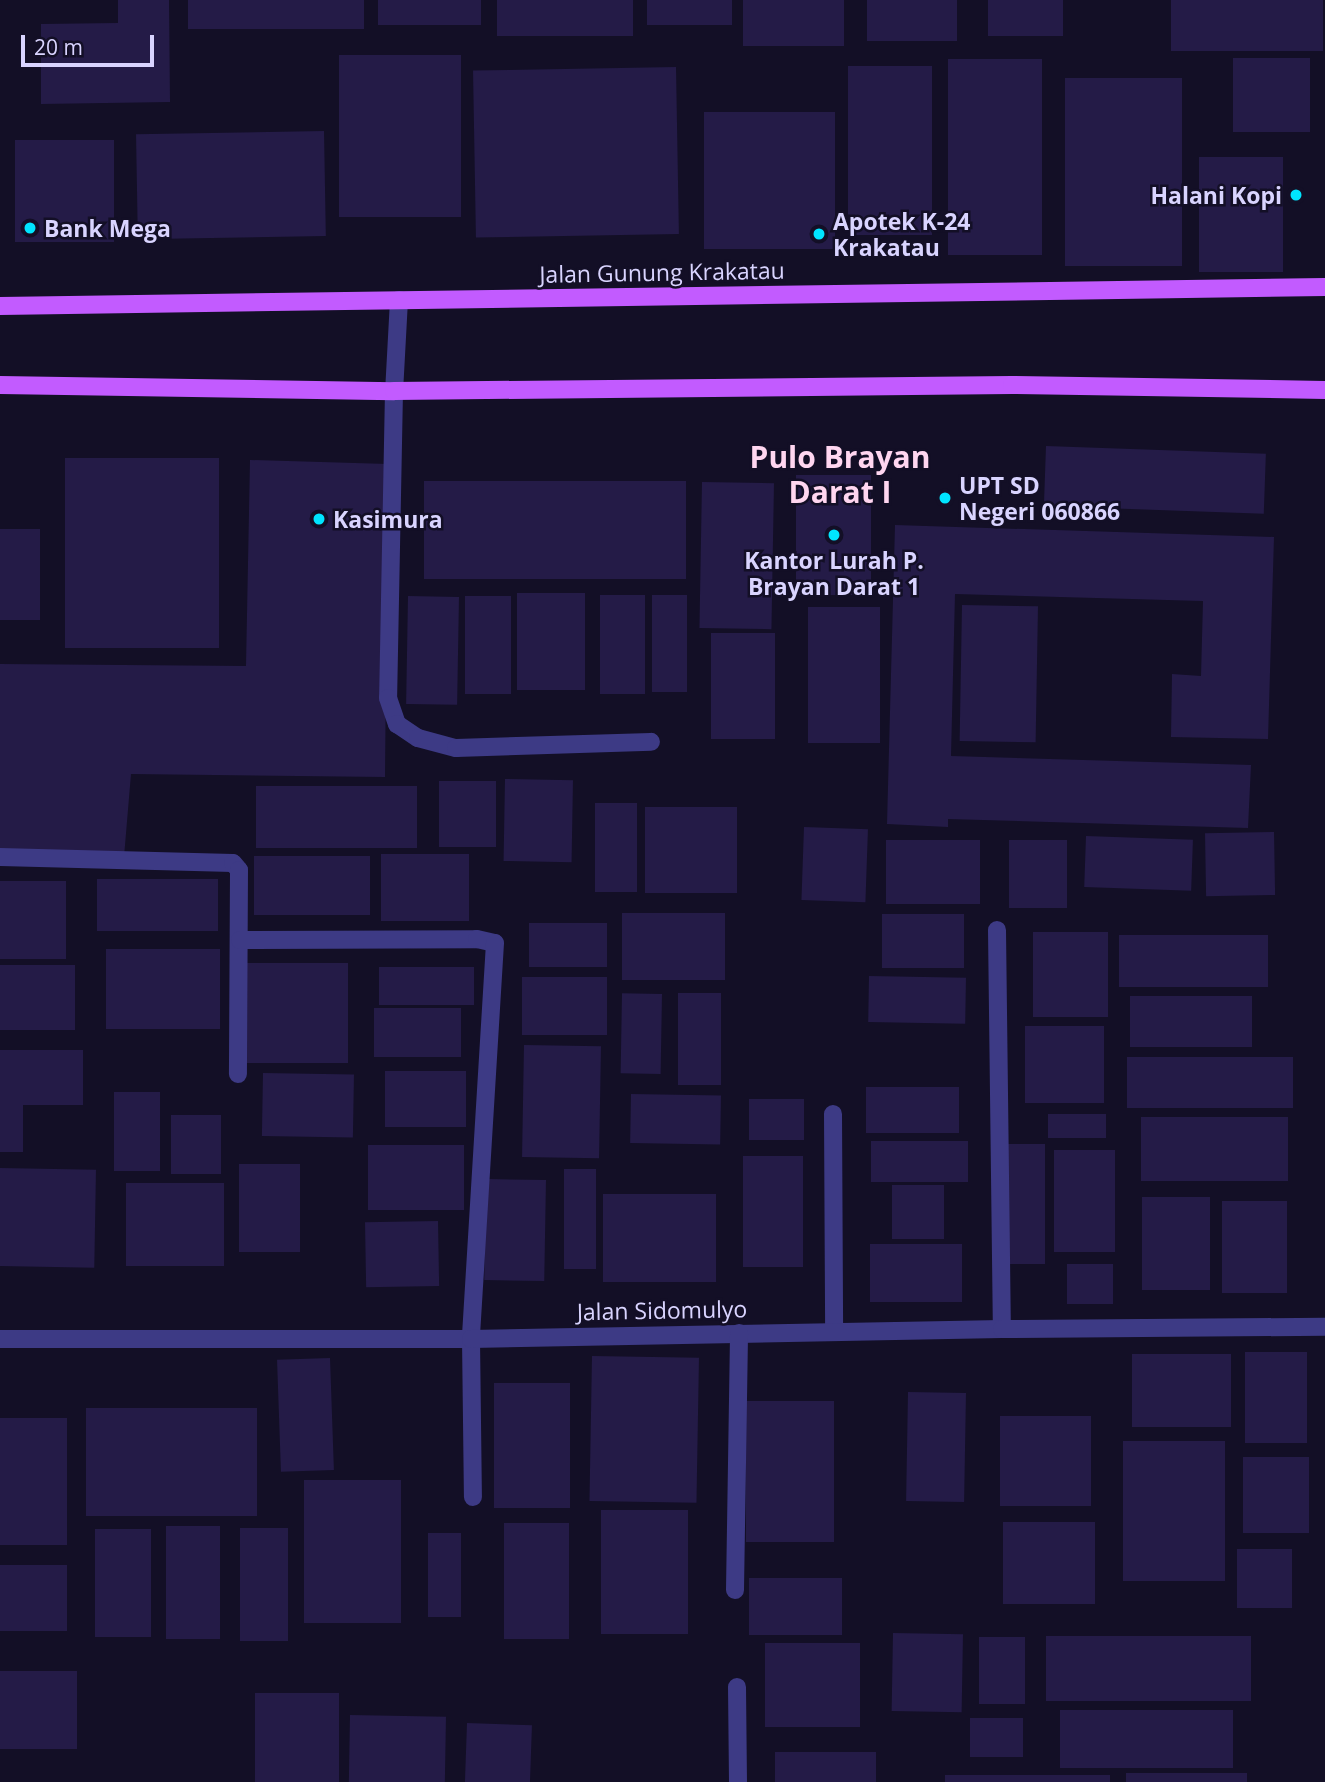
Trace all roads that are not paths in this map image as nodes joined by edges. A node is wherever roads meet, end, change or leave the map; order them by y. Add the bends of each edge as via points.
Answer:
1 (1325, 287) edge
2 (399, 300) junction
3 (0, 306) edge
4 (0, 386) edge
5 (1325, 390) edge
6 (394, 391) junction
7 (651, 742) dead end
8 (0, 857) edge
9 (997, 930) dead end
10 (240, 940) junction
11 (238, 1074) dead end
12 (832, 1114) dead end
13 (1325, 1327) edge
14 (1002, 1329) junction
15 (834, 1332) junction
16 (739, 1333) junction
17 (0, 1339) edge
18 (471, 1339) junction
19 (473, 1497) dead end
20 (736, 1590) dead end
21 (737, 1687) dead end
22 (738, 1782) edge

1 - 2 main road, Jalan Gunung Krakatau
2 - 3 main road, Jalan Gunung Krakatau
2 - 6 street
4 - 6 main road
5 - 6 main road via 1012,386
6 - 7 street via 388,698 397,724 418,738 456,747
8 - 10 street via 233,863 239,870
9 - 14 street
10 - 11 street
10 - 18 street via 477,939 495,943
12 - 15 street
13 - 14 street, Jalan Sidomulyo
14 - 15 street, Jalan Sidomulyo
15 - 16 street, Jalan Sidomulyo
16 - 18 street, Jalan Sidomulyo
16 - 20 street
17 - 18 street, Jalan Sidomulyo
18 - 19 street
21 - 22 street

